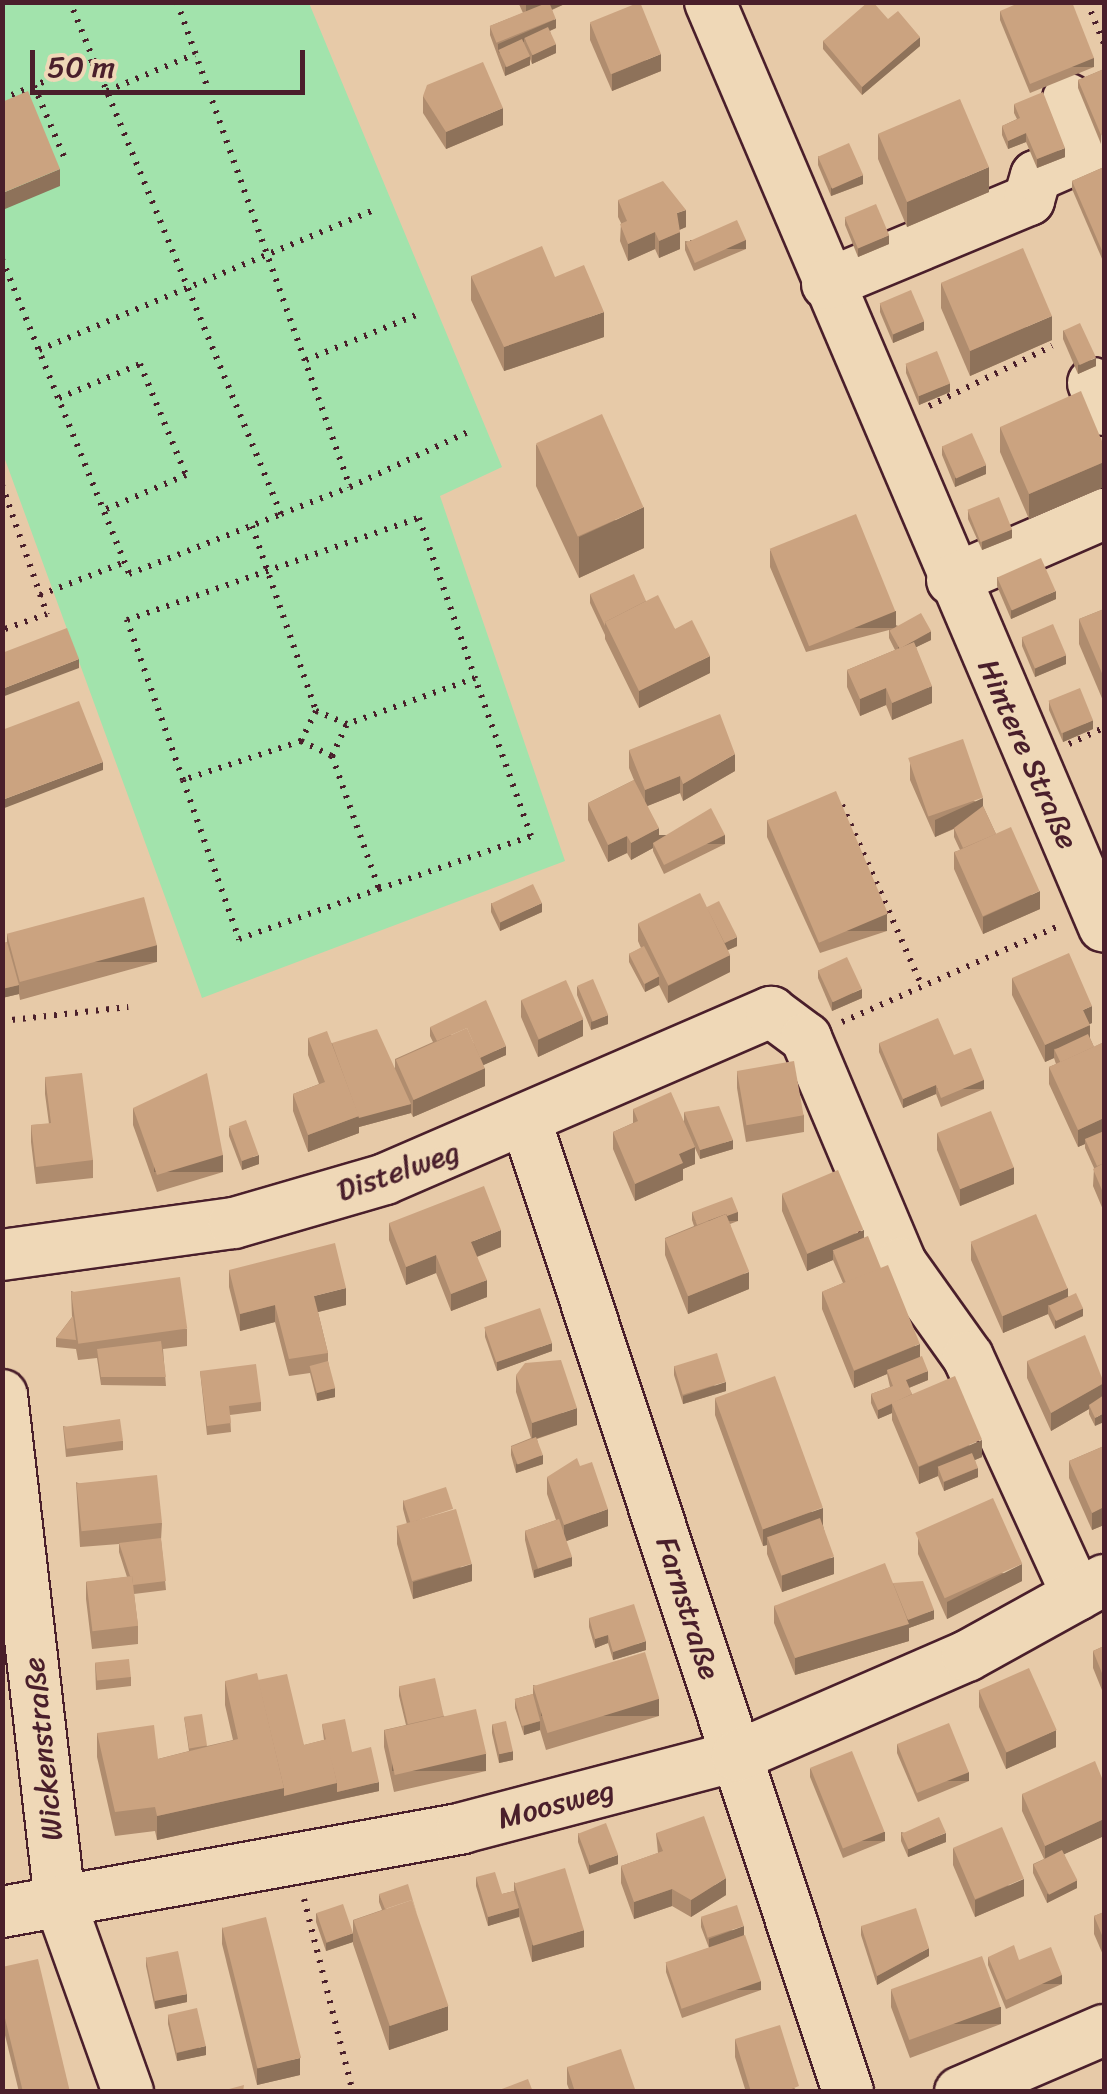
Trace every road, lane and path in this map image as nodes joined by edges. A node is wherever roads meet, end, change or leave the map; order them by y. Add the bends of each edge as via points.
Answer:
1 (70, 2) edge
2 (178, 2) edge
3 (710, 2) edge
4 (1087, 2) edge
5 (1104, 44) edge
6 (196, 54) junction
7 (94, 61) junction
8 (34, 86) junction
9 (107, 92) junction
10 (2, 98) edge
11 (1068, 99) dead end
12 (65, 159) dead end
13 (376, 209) dead end
14 (268, 255) junction
15 (2, 259) edge
16 (827, 284) junction
17 (187, 289) junction
18 (422, 313) dead end
19 (1052, 346) edge
20 (39, 350) junction
21 (306, 360) junction
22 (60, 398) junction
23 (886, 424) junction
24 (468, 432) dead end
25 (2, 485) edge
26 (350, 486) junction
27 (104, 510) junction
28 (282, 514) junction
29 (1104, 514) edge
30 (252, 526) junction
31 (124, 562) junction
32 (268, 571) junction
33 (952, 580) junction
34 (40, 595) junction
35 (2, 630) edge
36 (475, 678) junction
37 (316, 711) junction
38 (347, 724) junction
39 (301, 741) junction
40 (332, 756) junction
41 (183, 780) junction
42 (842, 805) edge
43 (379, 889) junction
44 (1100, 918) edge
45 (922, 986) junction
46 (128, 1007) dead end
47 (2, 1021) edge
48 (789, 1025) junction
49 (527, 1124) junction
50 (2, 1255) edge
51 (2, 1395) edge
52 (1090, 1588) edge
53 (737, 1756) junction
54 (296, 1863) junction
55 (60, 1902) junction
56 (2, 1912) edge
57 (1104, 2030) edge
58 (128, 2092) edge
59 (353, 2092) edge
60 (848, 2092) edge
61 (960, 2092) edge

1 - 7 path
2 - 6 path
3 - 16 street, Hintere Straße
4 - 5 path
6 - 9 path
6 - 14 path
7 - 8 path
7 - 9 path
8 - 10 path
8 - 12 path
9 - 17 path
11 - 16 street via 1091,152 1036,176 1029,200
13 - 14 path
14 - 17 path
14 - 21 path
15 - 20 path
16 - 23 street, Hintere Straße
17 - 20 path
17 - 28 path
18 - 21 path
19 - 23 path
20 - 22 path
21 - 26 path
22 - 27 path
22 - 27 path via 140,364 186,476
23 - 33 street, Hintere Straße
24 - 26 path
25 - 34 path
26 - 28 path
27 - 31 path
28 - 30 path
29 - 33 street
30 - 31 path via 129,574
30 - 32 path
31 - 34 path
32 - 36 path via 419,518
32 - 37 path
32 - 41 path via 127,620
33 - 44 street, Hintere Straße
34 - 35 path via 47,614
36 - 38 path
36 - 43 path via 531,836
37 - 38 path
37 - 39 path
38 - 40 path
39 - 40 path
39 - 41 path
40 - 43 path
41 - 43 path via 239,939
42 - 45 path
44 - 45 path
45 - 48 path
46 - 47 path
48 - 49 street, Distelweg
48 - 52 street, Moosweg via 901,1263 968,1357
49 - 50 street, Distelweg via 234,1223
49 - 53 street, Farnstraße
51 - 55 street, Wickenstraße
52 - 53 street, Moosweg via 967,1656
53 - 54 street, Moosweg
53 - 60 street, Farnstraße
54 - 55 street, Moosweg
54 - 59 path
55 - 56 street, Moosweg
55 - 58 street, Wickenstraße
57 - 61 street

